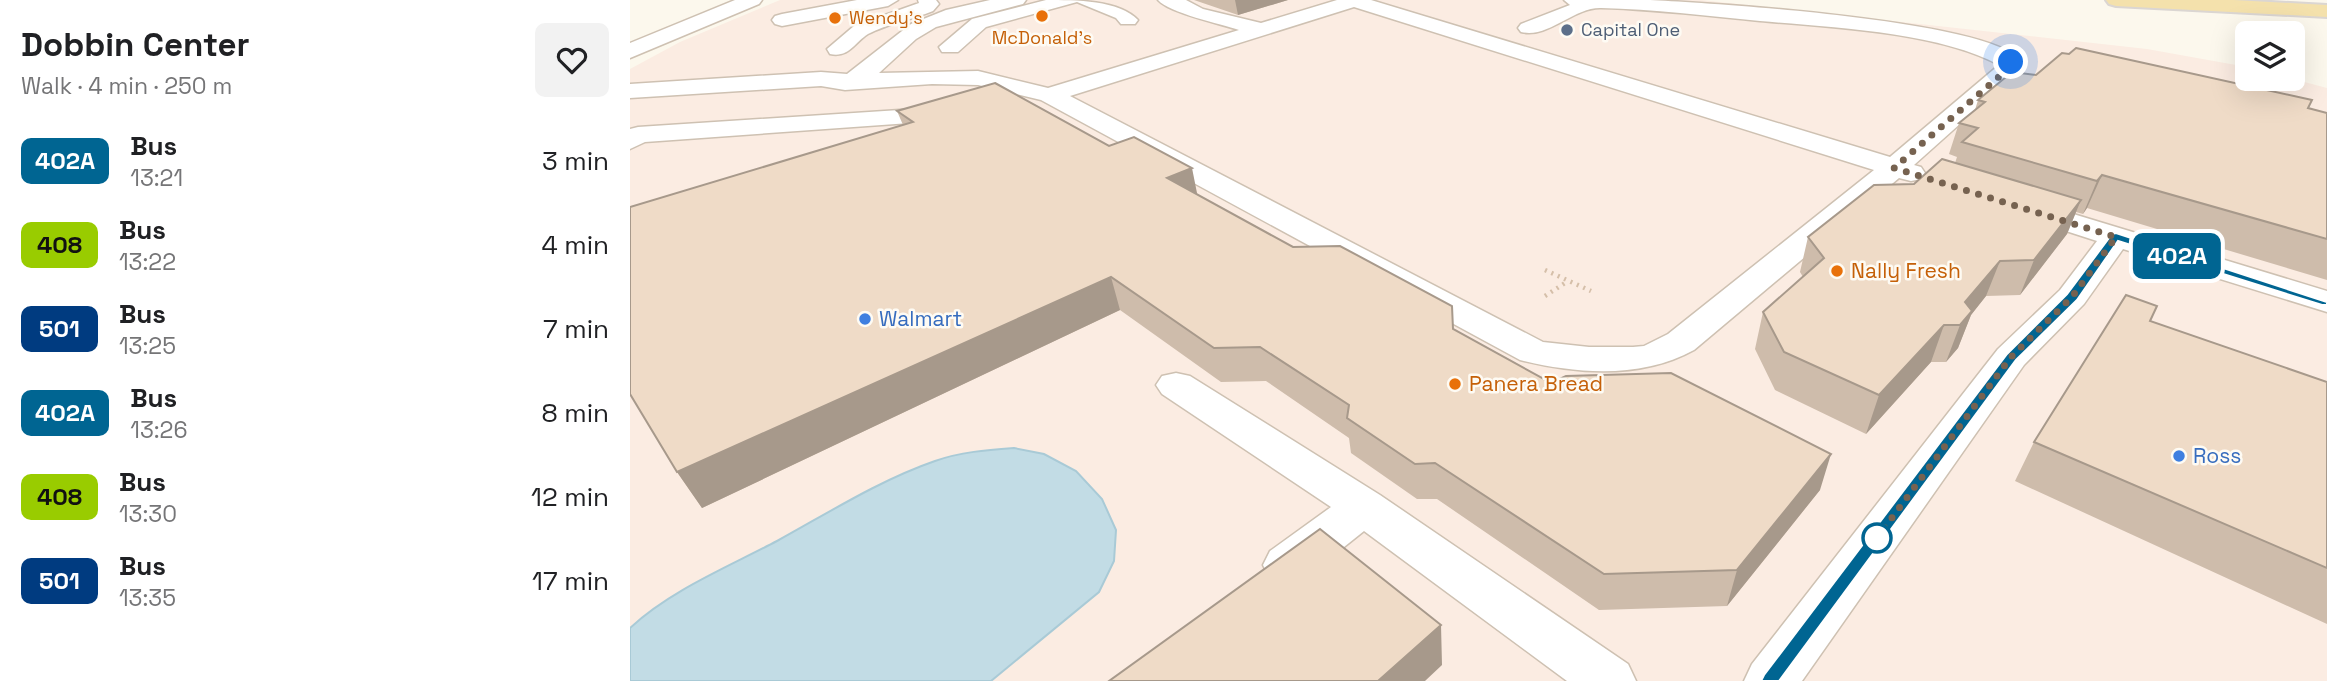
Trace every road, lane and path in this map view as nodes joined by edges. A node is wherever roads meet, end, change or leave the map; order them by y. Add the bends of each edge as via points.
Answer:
1 (752, 0) edge
2 (888, 0) edge
3 (922, 0) edge
4 (1016, 0) edge
5 (1069, 0) edge
6 (1086, 0) edge
7 (1168, 0) edge
8 (1355, 0) edge
9 (2116, 0) edge
10 (1584, 1) edge
11 (2327, 10) edge
12 (1699, 11) junction
13 (782, 20) dead end
14 (1128, 20) dead end
15 (1671, 24) dead end
16 (1264, 30) junction
17 (1490, 43) junction
18 (950, 47) dead end
19 (838, 49) dead end
20 (630, 51) edge
21 (1597, 58) dead end
22 (1573, 69) junction
23 (978, 78) junction
24 (854, 80) junction
25 (630, 92) edge
26 (1049, 95) junction
27 (704, 99) junction
28 (630, 104) edge
29 (915, 117) junction
30 (734, 129) junction
31 (630, 141) edge
32 (838, 147) edge
33 (1894, 168) junction
34 (1936, 181) edge
35 (2000, 201) edge
36 (2116, 237) junction
37 (1545, 270) dead end
38 (1568, 280) junction
39 (1591, 291) dead end
40 (1545, 296) dead end
41 (2327, 302) edge
42 (1176, 385) dead end
43 (1364, 507) junction
44 (1255, 590) edge
45 (1609, 681) edge
46 (1772, 681) edge

1 - 20 street
2 - 13 street
3 - 19 street via 928,2 926,7 861,30
4 - 24 street via 916,29
5 - 18 street via 979,23
6 - 14 street via 1123,13
7 - 16 street
8 - 16 street
8 - 17 street
9 - 11 main road
10 - 12 street
10 - 17 street
12 - 15 street
12 - 33 street via 1912,31 2007,57 2010,67
16 - 26 street
17 - 22 street
21 - 22 street
22 - 33 street
23 - 24 street
23 - 26 street
23 - 29 street
24 - 25 street
24 - 27 street via 813,90
26 - 33 street via 1514,343 1553,356 1644,357 1681,342
27 - 28 street
27 - 30 street via 719,107
29 - 30 street
29 - 32 street via 883,134
30 - 31 street via 638,135
33 - 34 street
35 - 36 street
36 - 41 street
36 - 46 street via 2072,297 2011,357
37 - 38 path
38 - 39 path
38 - 40 path
42 - 43 street
43 - 44 street
43 - 45 street

